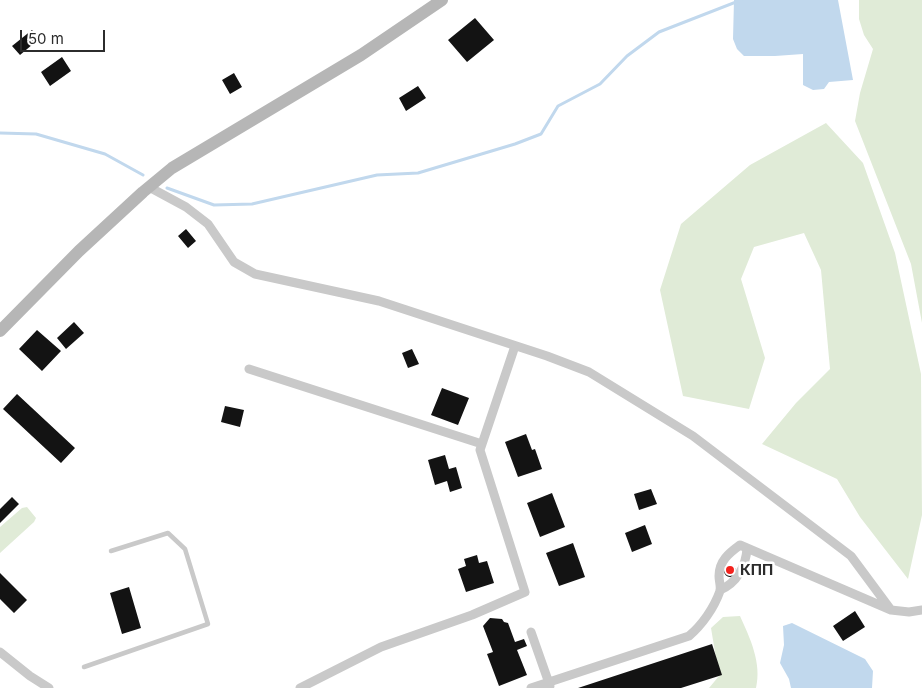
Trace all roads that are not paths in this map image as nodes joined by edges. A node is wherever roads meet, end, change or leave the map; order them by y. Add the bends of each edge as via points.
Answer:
1 (442, 0) edge
2 (149, 187) junction
3 (0, 331) edge
4 (515, 346) junction
5 (248, 369) dead end
6 (482, 444) junction
7 (743, 546) junction
8 (111, 550) dead end
9 (720, 590) junction
10 (892, 610) junction
11 (922, 610) edge
12 (531, 632) dead end
13 (1, 654) edge
14 (84, 667) dead end
15 (550, 685) edge
16 (43, 687) edge
17 (300, 688) edge
18 (531, 688) edge

1 - 2 street via 332,73 172,168
2 - 3 street via 79,251
2 - 4 street via 186,207 208,224 234,262 255,274 379,301
4 - 6 street
4 - 10 street via 589,372 692,436 851,556
5 - 6 street
6 - 17 street via 480,450 525,592 472,615 381,647
7 - 9 street via 723,560
7 - 9 street via 746,556 740,572
7 - 10 street
8 - 14 lane via 168,533 185,549 208,624
9 - 15 street via 706,618 689,636
10 - 11 street
12 - 15 street
13 - 16 street
15 - 18 street

